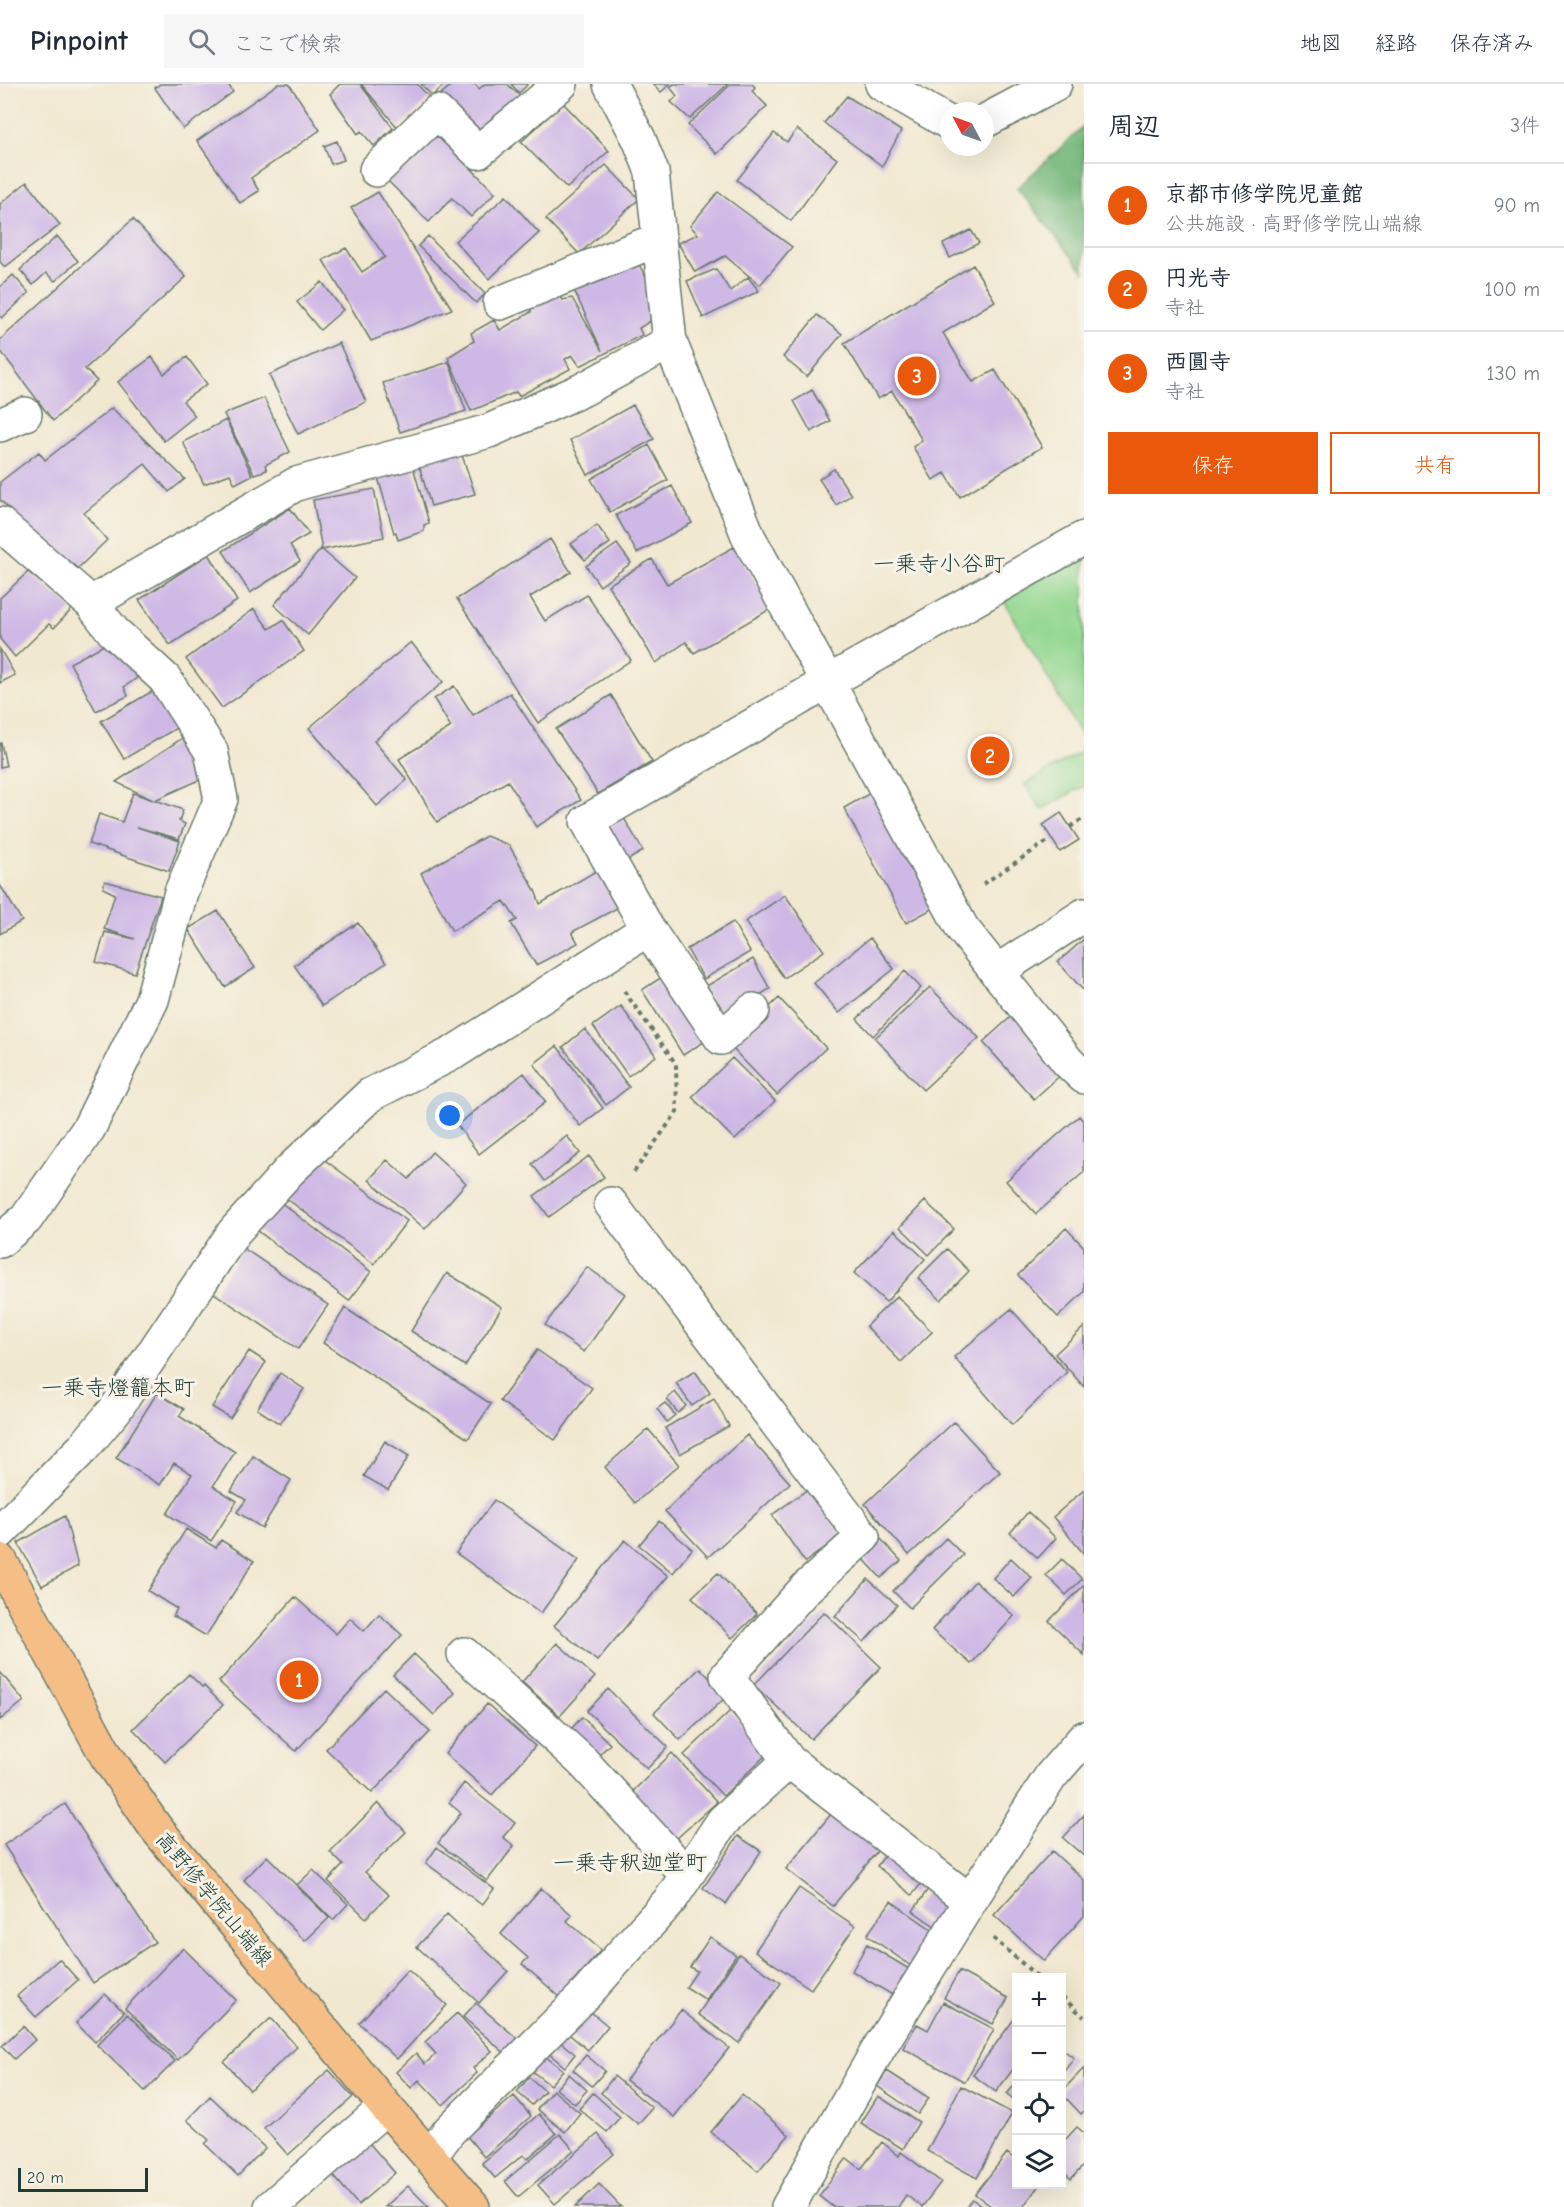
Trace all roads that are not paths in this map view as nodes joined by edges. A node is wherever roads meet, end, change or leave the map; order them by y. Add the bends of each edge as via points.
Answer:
1 (561, 84) edge
2 (610, 84) edge
3 (882, 84) edge
4 (1055, 84) edge
5 (994, 117) edge
6 (940, 118) edge
7 (376, 170) dead end
8 (659, 239) junction
9 (501, 303) dead end
10 (670, 342) junction
11 (0, 524) edge
12 (1084, 538) edge
13 (91, 603) junction
14 (828, 682) junction
15 (1084, 915) edge
16 (648, 929) junction
17 (996, 972) junction
18 (753, 1010) dead end
19 (1084, 1077) edge
20 (611, 1204) road end
21 (0, 1241) edge
22 (0, 1532) edge
23 (0, 1560) edge
24 (464, 1654) dead end
25 (1084, 1738) edge
26 (789, 1761) junction
27 (687, 1875) junction
28 (966, 1907) junction
29 (386, 2107) junction
30 (430, 2157) junction
31 (271, 2207) edge
32 (473, 2207) edge
33 (788, 2207) edge

1 - 7 street via 478,152 436,112
2 - 8 street via 652,172
3 - 6 street
4 - 5 street
8 - 9 street
8 - 10 street
10 - 13 street via 582,390 489,431 296,484
10 - 14 street via 749,538
11 - 13 street
12 - 14 street
13 - 21 street via 113,631 165,679 211,752 220,799 181,892 152,1000 89,1128 26,1219
14 - 16 street via 587,821
14 - 17 street via 962,928
15 - 17 street
16 - 18 street via 712,1047
16 - 22 street via 453,1053 370,1095 290,1170 234,1232 115,1410
17 - 19 street
20 - 26 street via 863,1537 806,1588 727,1676
23 - 29 main road, 高野修学院山端線 via 106,1755 155,1827
24 - 27 street via 583,1762
25 - 28 street via 1051,1776
26 - 27 street via 723,1821
26 - 28 street
27 - 30 street via 671,1899 585,1995 449,2131
28 - 33 street
29 - 30 main road, 高野修学院山端線
29 - 31 street
30 - 32 main road, 高野修学院山端線

